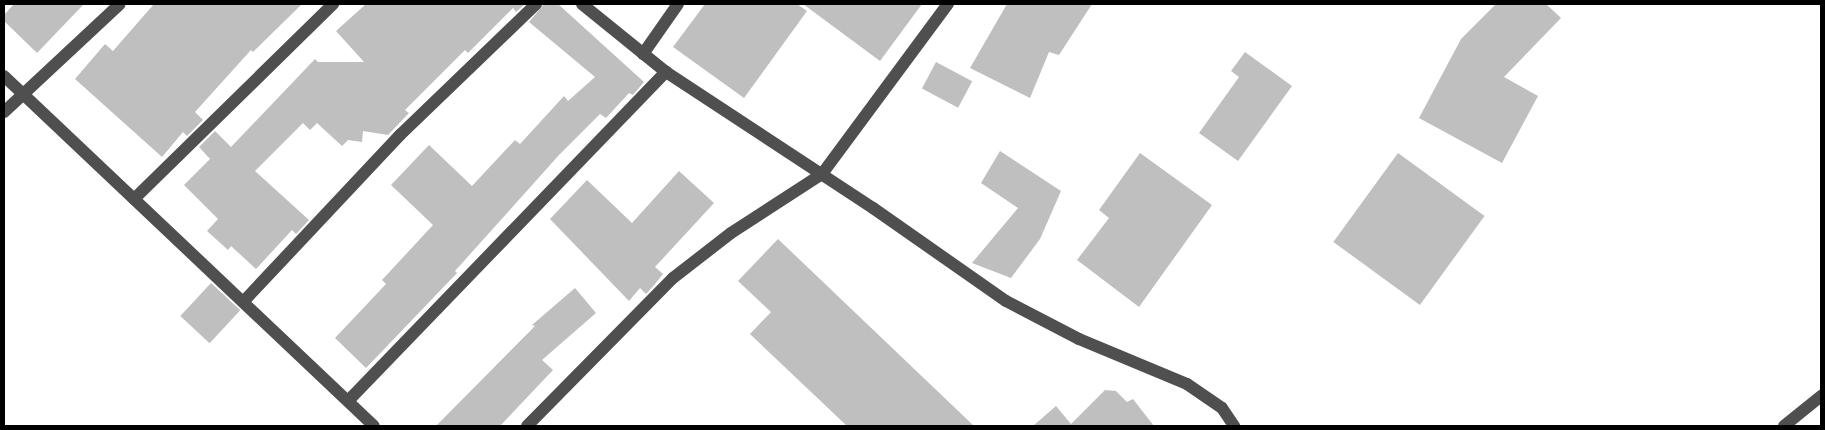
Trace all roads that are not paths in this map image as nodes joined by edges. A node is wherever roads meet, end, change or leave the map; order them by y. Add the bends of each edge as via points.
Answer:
1 (120, 4) edge
2 (333, 4) edge
3 (536, 4) edge
4 (582, 4) edge
5 (678, 4) edge
6 (948, 4) edge
7 (643, 54) junction
8 (666, 72) junction
9 (4, 76) edge
10 (21, 94) junction
11 (4, 112) edge
12 (822, 174) junction
13 (134, 199) junction
14 (244, 301) junction
15 (1821, 396) edge
16 (348, 401) junction
17 (374, 426) edge
18 (527, 426) edge
19 (1234, 426) edge
20 (1784, 426) edge

1 - 10 street
2 - 13 street
3 - 14 street via 400,135
4 - 7 street
5 - 7 street
6 - 12 street
7 - 8 street
8 - 12 street
8 - 16 street
9 - 10 street
10 - 11 street
10 - 13 street
12 - 18 street via 731,233 673,278
12 - 19 street via 1006,301 1079,339 1187,384 1222,408
13 - 14 street
14 - 16 street
15 - 20 street
16 - 17 street

